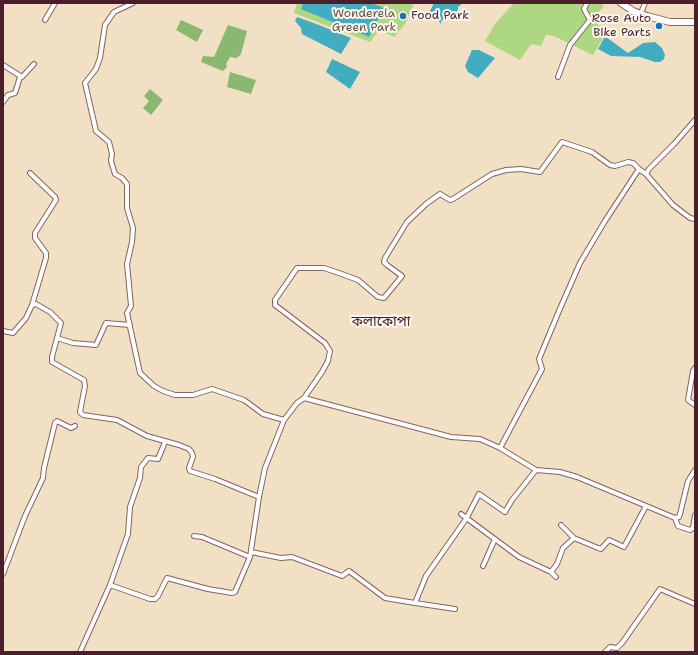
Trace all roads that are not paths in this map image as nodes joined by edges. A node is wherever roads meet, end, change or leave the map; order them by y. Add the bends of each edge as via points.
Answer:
1 (55, 3) edge
2 (133, 3) edge
3 (588, 3) edge
4 (621, 3) edge
5 (645, 3) edge
6 (641, 13) junction
7 (45, 20) dead end
8 (695, 22) edge
9 (34, 64) dead end
10 (3, 65) edge
11 (20, 77) junction
12 (558, 77) dead end
13 (3, 102) edge
14 (695, 120) edge
15 (640, 169) junction
16 (30, 173) dead end
17 (646, 174) junction
18 (695, 220) edge
19 (32, 305) junction
20 (130, 326) junction
21 (3, 331) edge
22 (58, 338) junction
23 (695, 368) edge
24 (304, 398) junction
25 (695, 405) edge
26 (284, 420) junction
27 (75, 426) dead end
28 (165, 442) junction
29 (500, 448) junction
30 (536, 470) junction
31 (695, 470) edge
32 (258, 497) junction
33 (646, 506) junction
34 (461, 514) dead end
35 (695, 515) edge
36 (675, 518) junction
37 (466, 519) junction
38 (561, 525) dead end
39 (194, 536) dead end
40 (495, 538) junction
41 (574, 538) junction
42 (250, 554) junction
43 (483, 566) dead end
44 (551, 572) junction
45 (3, 574) edge
46 (556, 577) dead end
47 (110, 585) junction
48 (415, 602) junction
49 (695, 604) edge
50 (455, 609) dead end
51 (80, 652) edge
52 (605, 652) edge

1 - 7 street
2 - 20 street via 114,12 105,25 100,58 96,69 85,83 96,131 109,142 115,174 127,184 127,208 133,228 126,264 131,306 127,312
3 - 12 street via 584,9 590,20 570,45
4 - 6 main road
5 - 6 street
6 - 8 main road via 670,22
9 - 11 street
10 - 11 street
11 - 13 street via 15,93 8,95
14 - 17 street
15 - 17 street
15 - 24 street via 633,162 610,165 592,152 562,142 540,172 506,170 492,174 453,199 450,200 440,194 407,222 385,258 384,262 402,276 384,298 378,297 358,280 336,272 324,268 297,268 275,300 275,305 325,343 330,351 322,372
15 - 29 street via 580,263 539,359 542,369
16 - 19 street via 56,200 35,234 35,238 46,253 46,258
17 - 18 street via 673,205
19 - 21 street via 26,318 13,333
19 - 22 street via 36,304 61,323
20 - 22 street via 106,322 96,345 73,343
20 - 26 street via 140,373 154,386 175,394 193,395 212,389 244,400 263,414
22 - 28 street via 52,362 84,380 80,412 83,415 117,420 147,436
23 - 25 street via 688,400
24 - 26 street
24 - 29 street via 451,438 480,439
26 - 32 street via 264,468
27 - 45 street via 71,428 58,421 55,423 43,478
28 - 32 street via 179,445 192,453 190,472 207,476
28 - 47 street via 158,459 148,458 141,466 140,478 130,507 128,534
29 - 30 street
30 - 33 street via 560,472 577,477
30 - 37 street via 506,511 479,494
31 - 36 street via 688,481 680,514
32 - 42 street
33 - 36 street
33 - 41 street via 624,546 607,540 601,549
34 - 37 street
35 - 36 street via 693,528 690,530 678,526
37 - 40 street
37 - 48 street via 426,576
38 - 41 street
39 - 42 street
40 - 43 street
40 - 44 street via 519,557
41 - 44 street via 563,548
42 - 47 street via 232,593 167,578 158,596 150,599
42 - 48 street via 292,557 342,576 349,572 385,598
44 - 46 street
47 - 51 street
48 - 50 street
49 - 52 street via 660,589 622,644 617,648 610,647

